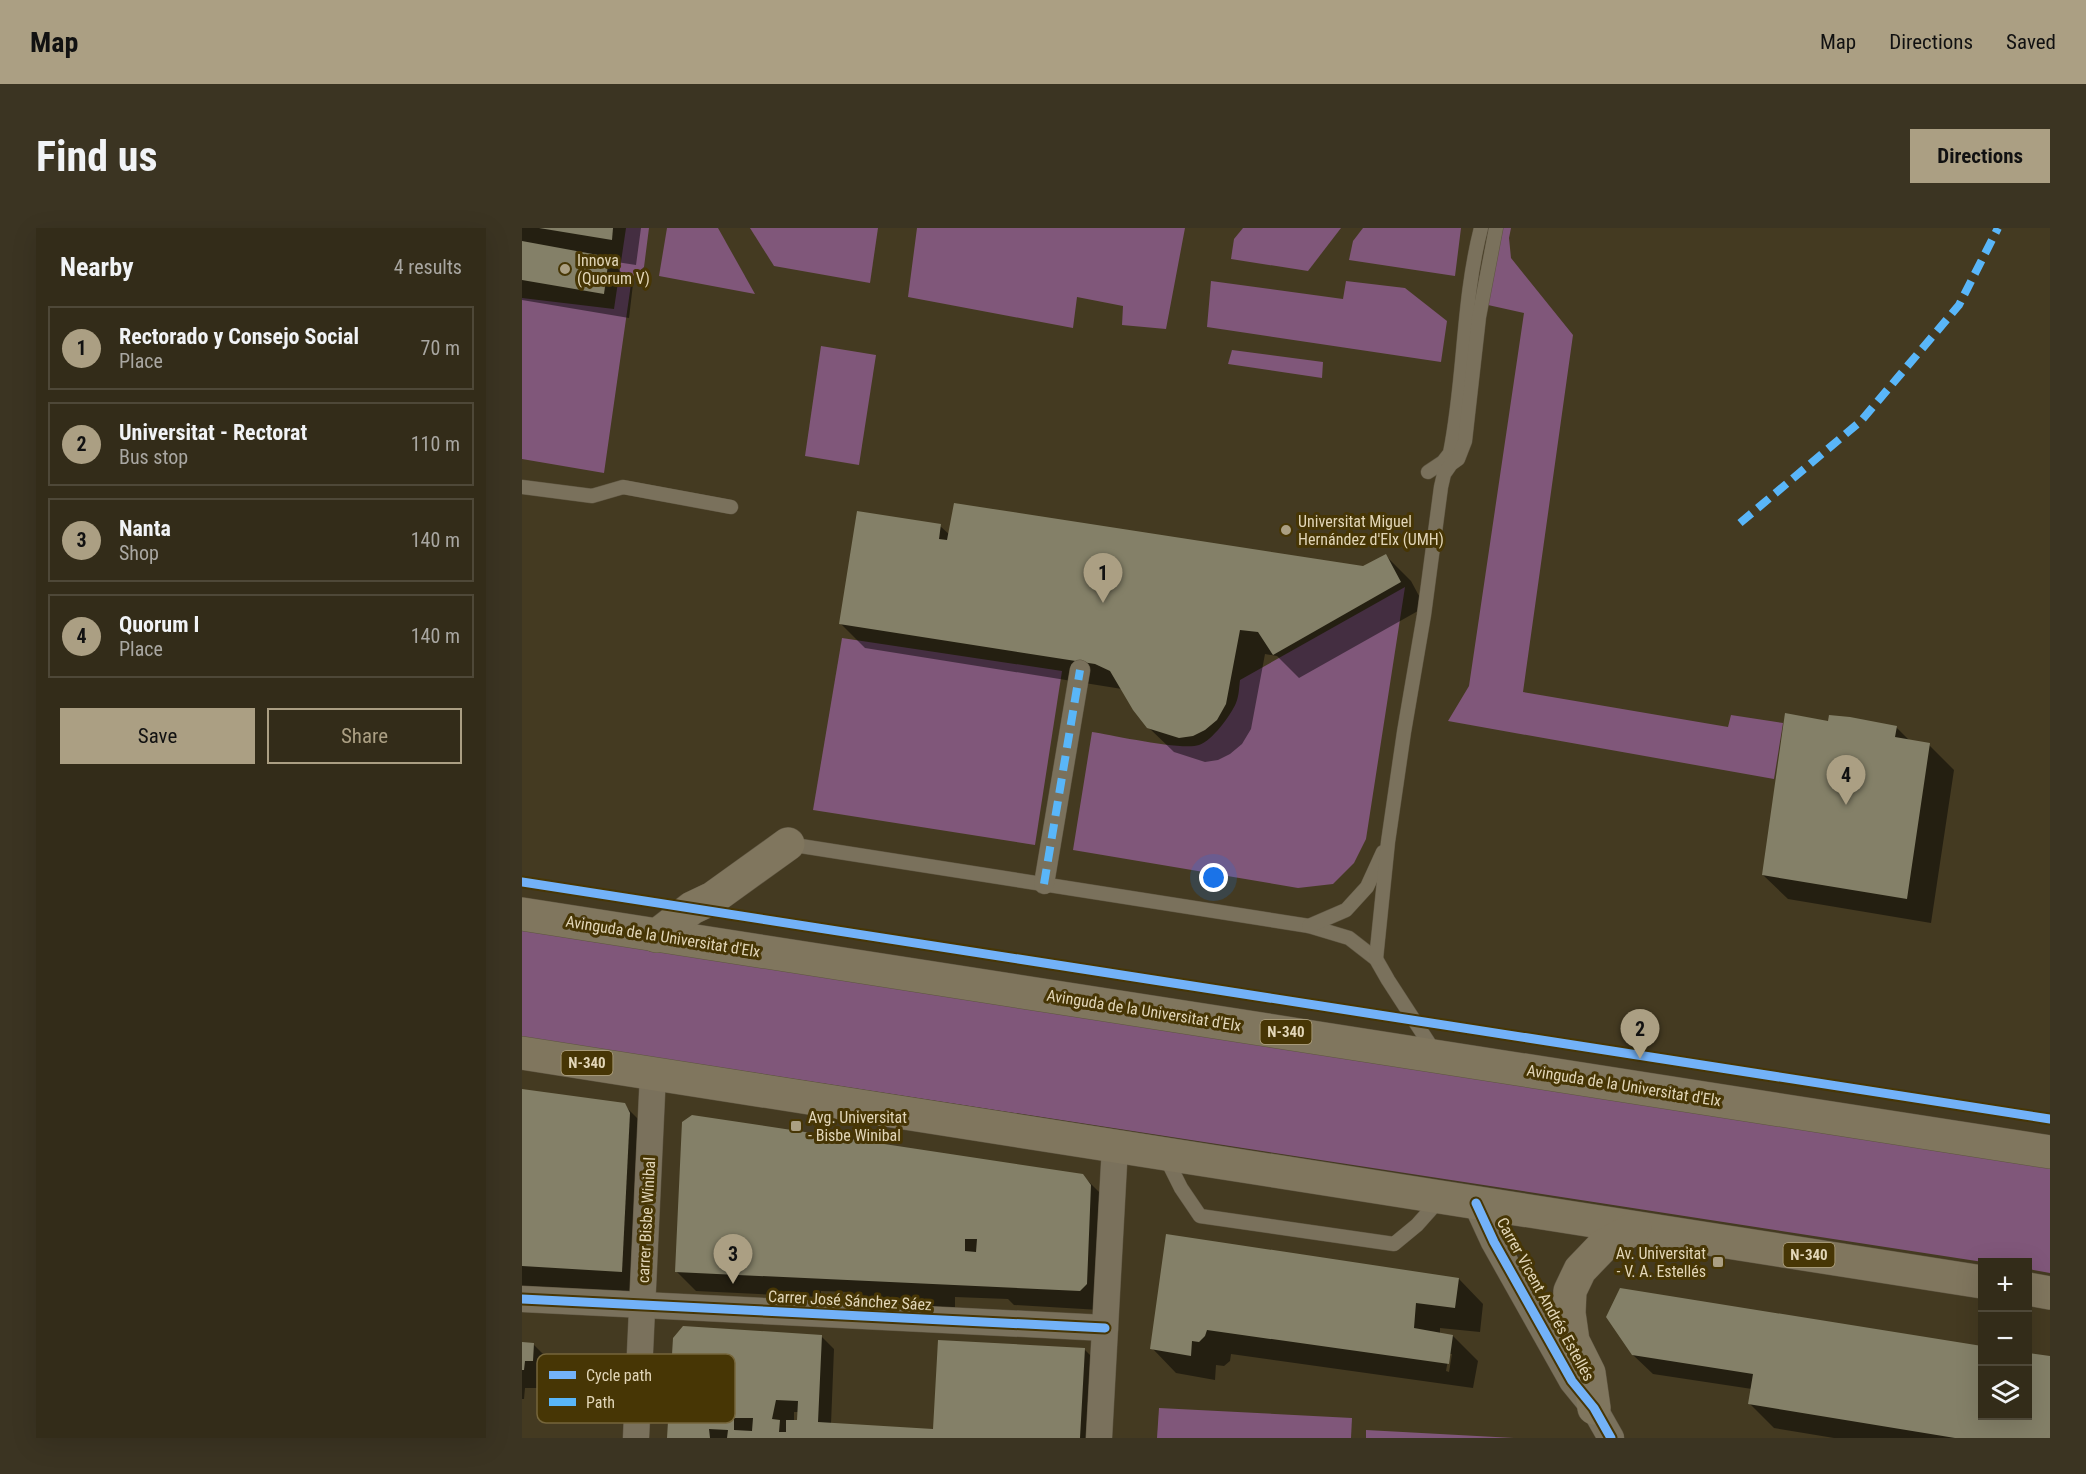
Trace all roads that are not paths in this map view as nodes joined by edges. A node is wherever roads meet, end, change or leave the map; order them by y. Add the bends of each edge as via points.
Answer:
1 (1481, 228) edge
2 (1496, 228) edge
3 (1428, 472) dead end
4 (522, 487) edge
5 (731, 507) dead end
6 (1080, 670) dead end
7 (1388, 842) junction
8 (788, 844) joint
9 (1044, 884) junction
10 (522, 914) edge
11 (1309, 926) junction
12 (656, 936) junction
13 (1376, 959) junction
14 (522, 1053) edge
15 (1437, 1055) junction
16 (653, 1074) junction
17 (1115, 1146) junction
18 (2050, 1152) edge
19 (1164, 1154) junction
20 (1441, 1197) junction
21 (1476, 1203) junction
22 (1635, 1228) junction
23 (1978, 1281) edge
24 (2032, 1290) edge
25 (2050, 1293) edge
26 (522, 1299) edge
27 (643, 1305) junction
28 (1105, 1328) junction
29 (640, 1354) edge
30 (1594, 1408) junction
31 (637, 1423) edge
32 (636, 1438) edge
33 (1099, 1438) edge
34 (1611, 1438) edge

1 - 3 lane via 1467,298 1449,453
2 - 7 lane via 1479,317 1465,441 1458,459 1444,474 1441,487
4 - 5 lane via 592,496 623,487
6 - 9 street
7 - 11 lane via 1367,887 1346,910
7 - 13 lane
8 - 9 lane
8 - 12 highway
9 - 11 lane
10 - 12 highway, Avinguda de la Universitat d'Elx / N-340
11 - 13 lane via 1349,938
12 - 15 highway, Avinguda de la Universitat d'Elx / N-340
13 - 15 lane
14 - 16 highway, N-340
15 - 18 highway, Avinguda de la Universitat d'Elx / N-340
16 - 17 highway, N-340
16 - 27 street, carrer Bisbe Winibal
17 - 19 highway, N-340
17 - 28 street
19 - 20 highway, N-340
19 - 20 lane via 1200,1216 1394,1244
20 - 21 highway, N-340
21 - 22 highway, N-340
21 - 30 street, Carrer Vicent Andrés Estellés via 1572,1381
22 - 23 highway, N-340
22 - 30 highway via 1603,1246 1580,1270 1570,1291 1574,1341 1589,1373
24 - 25 highway
26 - 27 street, Carrer José Sánchez Sáez
27 - 28 street, Carrer José Sánchez Sáez
27 - 29 street, carrer Bisbe Winibal
28 - 33 street
30 - 34 street, Carrer Vicent Andrés Estellés
31 - 32 street, carrer Bisbe Winibal

